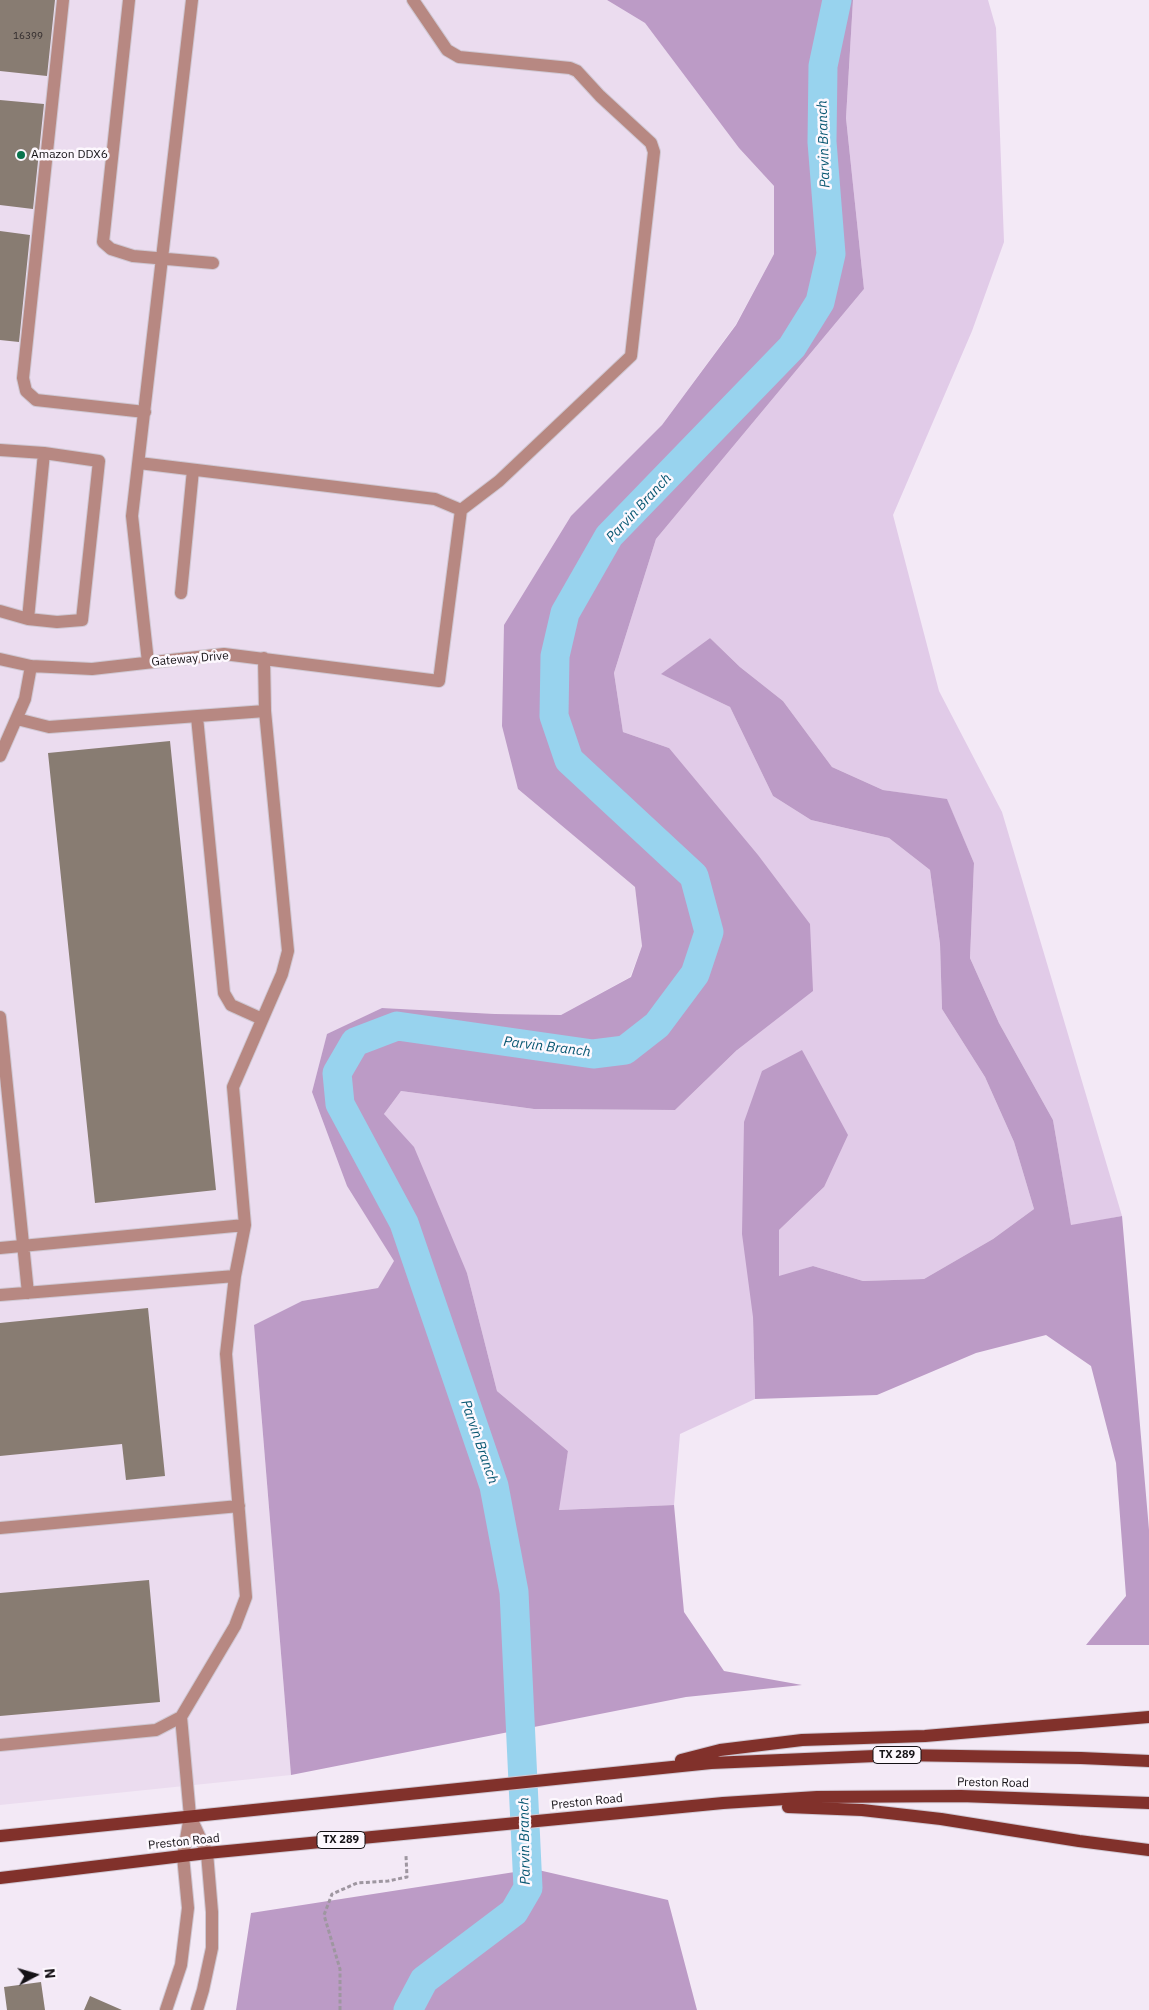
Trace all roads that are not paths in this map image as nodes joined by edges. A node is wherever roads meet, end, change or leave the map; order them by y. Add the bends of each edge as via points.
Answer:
1 (63, 0) edge
2 (129, 0) edge
3 (192, 0) edge
4 (413, 0) edge
5 (162, 259) junction
6 (213, 263) dead end
7 (145, 412) junction
8 (0, 450) edge
9 (44, 453) junction
10 (139, 464) junction
11 (193, 470) junction
12 (461, 510) junction
13 (181, 593) dead end
14 (0, 611) edge
15 (28, 619) junction
16 (264, 658) junction
17 (0, 659) edge
18 (148, 662) junction
19 (31, 666) junction
20 (265, 711) junction
21 (197, 717) junction
22 (17, 719) junction
23 (0, 756) edge
24 (0, 1017) edge
25 (262, 1020) junction
26 (245, 1225) junction
27 (23, 1246) junction
28 (0, 1248) edge
29 (235, 1276) junction
30 (28, 1293) junction
31 (0, 1295) edge
32 (239, 1506) junction
33 (0, 1528) edge
34 (180, 1717) junction
35 (1149, 1718) edge
36 (0, 1745) edge
37 (1149, 1762) edge
38 (645, 1769) junction
39 (1149, 1803) edge
40 (673, 1807) junction
41 (190, 1816) junction
42 (0, 1836) edge
43 (1149, 1850) edge
44 (207, 1853) junction
45 (183, 1856) junction
46 (0, 1878) edge
47 (166, 2010) edge
48 (197, 2010) edge

1 - 7 street via 22,378 26,391 36,400
2 - 5 street via 103,242 110,249 133,256
3 - 5 street
4 - 12 street via 447,50 459,57 577,71 651,143 654,152 631,356 499,481
5 - 6 street
5 - 7 street
7 - 10 street
8 - 9 street
9 - 15 street
9 - 15 street via 99,461 82,620
10 - 11 street
10 - 18 street via 132,516
11 - 12 street via 434,499
11 - 13 street
12 - 16 street, Gateway Drive via 439,681
14 - 15 street
16 - 18 street, Gateway Drive via 224,654
16 - 20 street
17 - 19 street, Gateway Drive
18 - 19 street, Gateway Drive via 92,669
19 - 22 street via 25,699
20 - 21 street
20 - 25 street via 288,951
21 - 22 street via 49,727
21 - 25 street via 224,993 231,1005
22 - 23 street
24 - 27 street
25 - 26 street via 233,1087
26 - 27 street
26 - 29 street
27 - 28 street
27 - 30 street
29 - 30 street
29 - 32 street via 226,1354
30 - 31 street
32 - 33 street
32 - 34 street via 246,1597 235,1626
34 - 36 street via 156,1730
34 - 41 street
35 - 38 main road via 925,1736 764,1743 720,1750
37 - 38 main road, Preston Road / TX 289 via 899,1755
38 - 41 main road, Preston Road / TX 289
39 - 40 main road, Preston Road / TX 289 via 874,1796
40 - 43 main road via 862,1810
40 - 44 main road, Preston Road / TX 289
41 - 42 main road, Preston Road / TX 289
41 - 44 street
41 - 45 street
44 - 45 main road, Preston Road / TX 289
44 - 48 street via 212,1948
45 - 46 main road, Preston Road / TX 289
45 - 47 street via 188,1908 185,1938 181,1965

